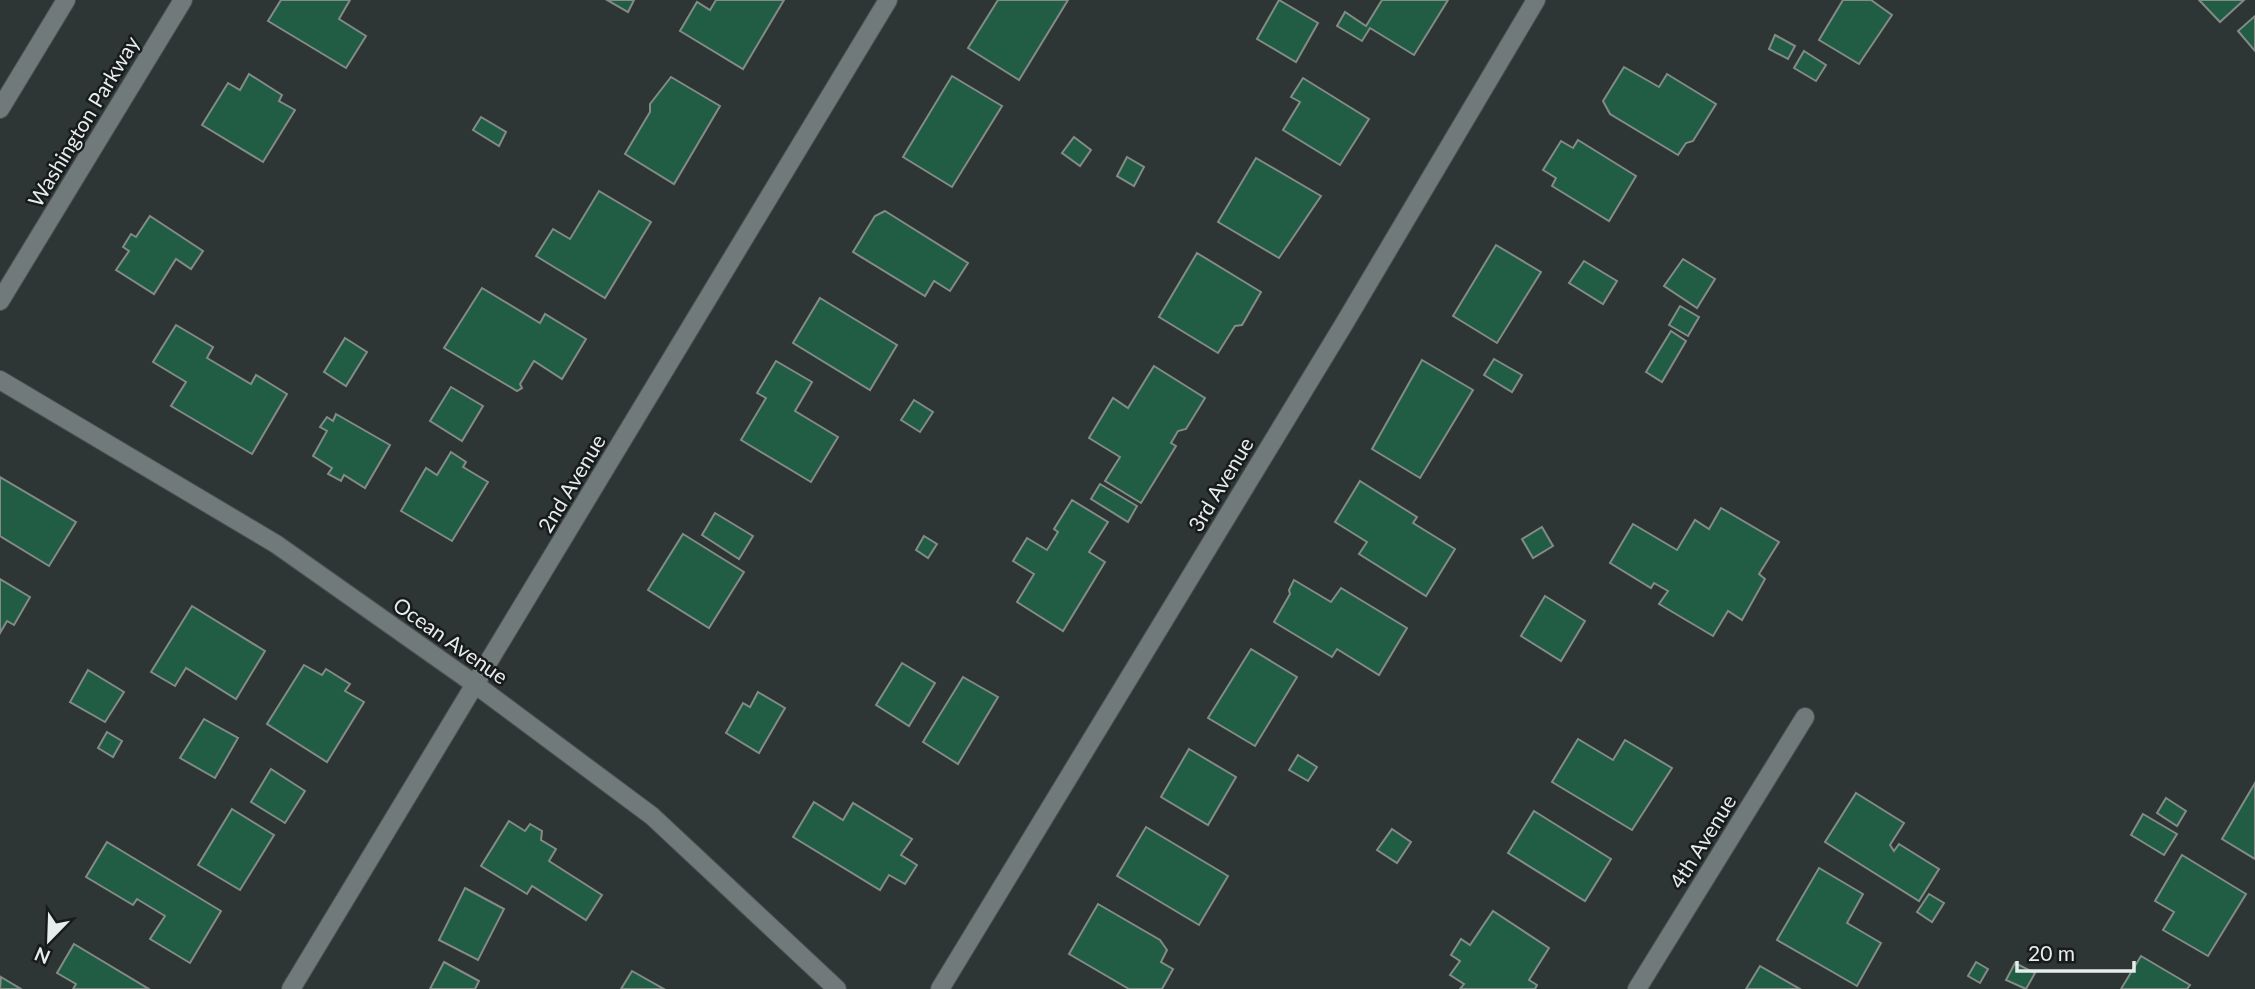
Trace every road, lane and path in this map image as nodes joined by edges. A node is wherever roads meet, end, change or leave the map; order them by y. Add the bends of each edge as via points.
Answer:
1 (66, 0) edge
2 (183, 0) edge
3 (888, 0) edge
4 (1536, 0) edge
5 (0, 109) edge
6 (0, 301) edge
7 (0, 380) edge
8 (476, 685) junction
9 (1805, 717) dead end
10 (291, 989) edge
11 (837, 989) edge
12 (940, 989) edge
13 (1637, 989) edge

1 - 5 street
2 - 6 street, Washington Parkway
3 - 8 street, 2nd Avenue
4 - 12 street, 3rd Avenue
7 - 8 street, Ocean Avenue via 276,544
8 - 10 street, 2nd Avenue
8 - 11 street, Ocean Avenue via 652,816
9 - 13 street, 4th Avenue

